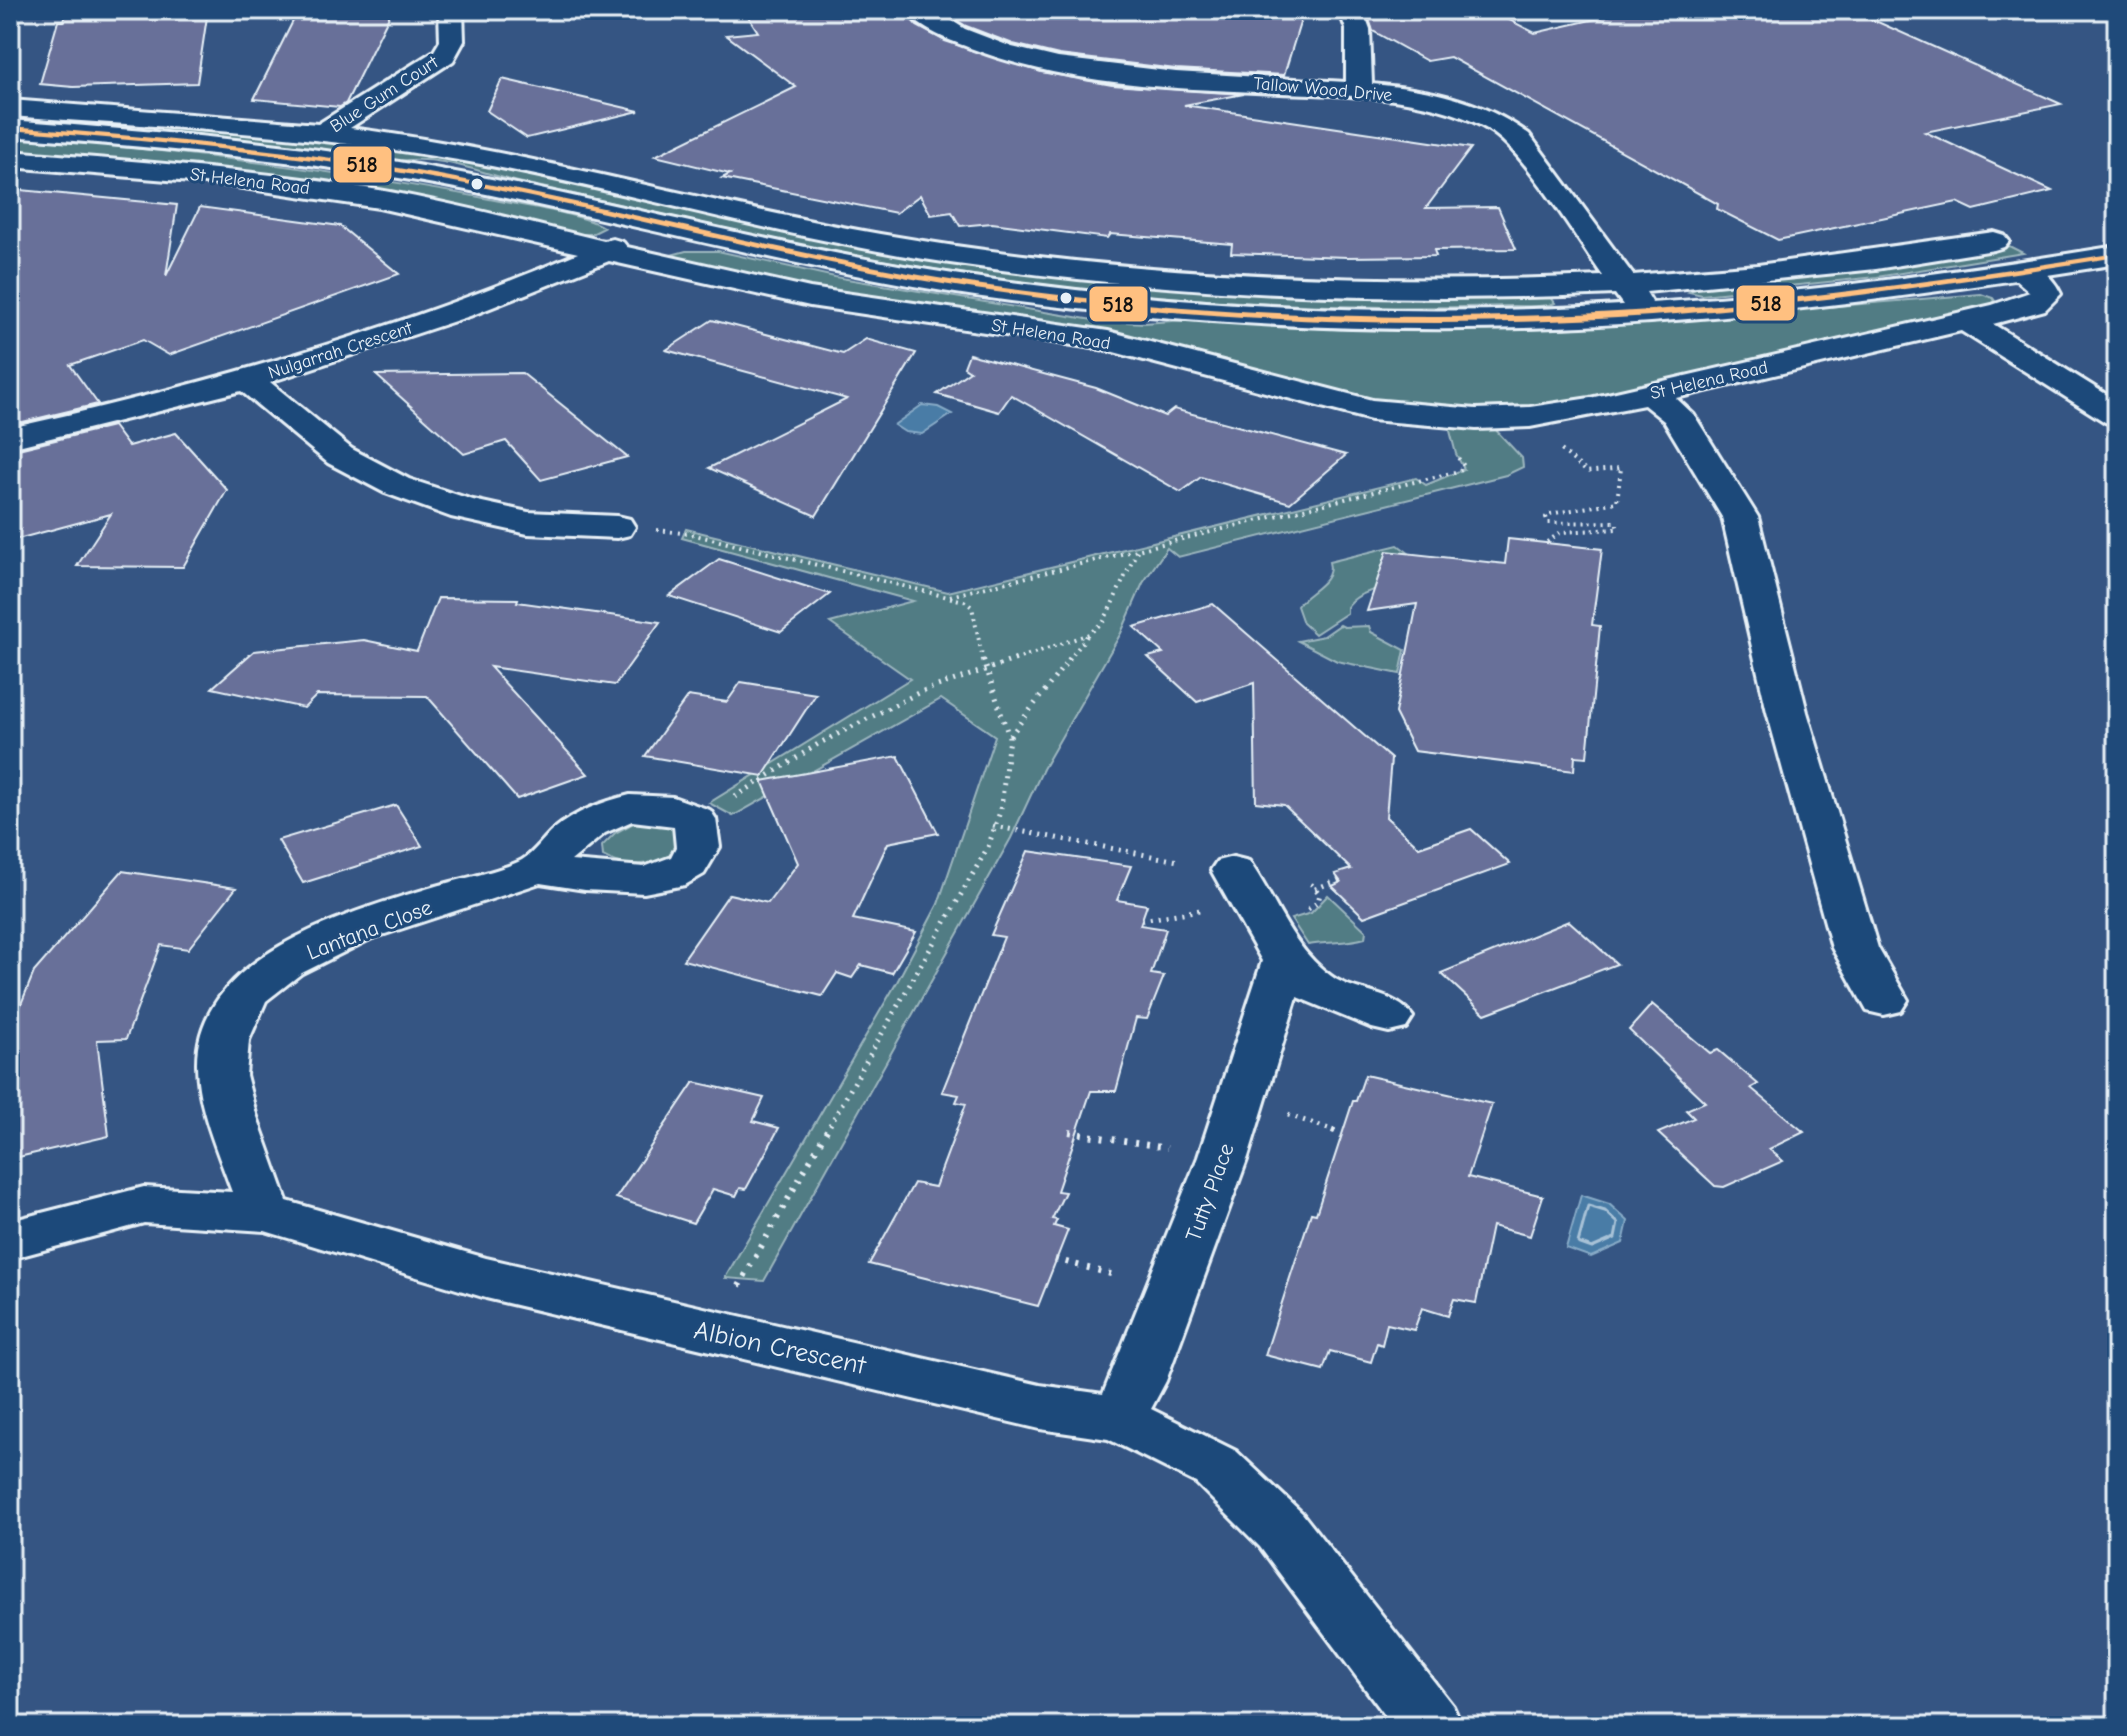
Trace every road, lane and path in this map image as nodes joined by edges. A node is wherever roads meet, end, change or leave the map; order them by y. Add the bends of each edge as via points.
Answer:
1 (451, 10) edge
2 (918, 10) edge
3 (1351, 10) edge
4 (1359, 90) junction
5 (10, 108) edge
6 (10, 128) edge
7 (323, 133) junction
8 (10, 159) edge
9 (657, 224) junction
10 (1994, 241) dead end
11 (606, 251) junction
12 (2117, 255) edge
13 (2021, 271) junction
14 (1623, 284) junction
15 (1644, 312) junction
16 (1966, 321) junction
17 (248, 380) junction
18 (1650, 394) junction
19 (2117, 415) edge
20 (10, 438) edge
21 (1555, 445) dead end
22 (1456, 454) dead end
23 (617, 527) joint
24 (1547, 542) dead end
25 (1138, 549) junction
26 (972, 591) junction
27 (949, 597) junction
28 (972, 607) junction
29 (1089, 634) junction
30 (985, 669) junction
31 (1009, 737) junction
32 (695, 819) junction
33 (993, 826) junction
34 (1178, 861) dead end
35 (538, 869) junction
36 (1233, 870) dead end
37 (1340, 879) dead end
38 (1315, 889) dead end
39 (1205, 909) dead end
40 (1142, 920) dead end
41 (1285, 961) junction
42 (1884, 1000) dead end
43 (1389, 1017) dead end
44 (1069, 1132) dead end
45 (1167, 1148) dead end
46 (265, 1213) junction
47 (10, 1240) edge
48 (1055, 1259) dead end
49 (1118, 1276) dead end
50 (713, 1332) junction
51 (1118, 1418) junction
52 (1430, 1726) edge

1 - 7 street, Blue Gum Court via 452,41 444,56
2 - 4 street, Tallow Wood Drive via 967,40 1073,68
3 - 4 street via 1358,29
4 - 14 street, Tallow Wood Drive via 1449,105 1509,131 1536,160
5 - 7 street
6 - 9 street, St Helena Road via 280,154 461,180
7 - 14 street via 515,162 845,237 1039,266 1268,285
8 - 11 street, St Helena Road via 299,186 461,215
9 - 11 street, Nulgarrah Crescent
9 - 15 street, St Helena Road via 898,276 1150,306 1383,319
10 - 14 street via 1800,270
11 - 17 street, Nulgarrah Crescent via 451,312
11 - 18 street, St Helena Road via 810,297 1108,341 1371,410 1447,418 1530,417
12 - 13 street, St Helena Road
13 - 15 street, St Helena Road
13 - 16 street, St Helena Road via 2046,290 2043,299
14 - 15 street, Tallow Wood Drive
16 - 18 street, St Helena Road
16 - 19 street
17 - 20 street, Nulgarrah Crescent
17 - 23 street via 340,456 397,486 528,523
18 - 42 street via 1677,415 1740,517 1787,712 1855,948
21 - 24 path via 1587,472 1621,468 1617,502 1550,514 1548,523 1616,522 1618,529 1561,532
22 - 25 path via 1464,466 1459,471
23 - 27 path via 691,534
25 - 26 path
25 - 29 path via 1104,621
26 - 27 path
26 - 28 path
27 - 28 path
28 - 30 path
29 - 30 path
29 - 31 path
30 - 31 path
30 - 32 path via 871,716
31 - 33 path via 1001,809
32 - 35 street, Lantana Close via 650,808 607,814 570,836
32 - 35 street, Lantana Close via 701,839 698,856 668,875 616,882
33 - 34 path
33 - 50 path via 988,847
35 - 46 street, Lantana Close via 335,938 254,986 231,1022 221,1060 224,1087
36 - 41 street
37 - 38 path
39 - 40 path
41 - 43 street via 1317,989
41 - 51 street, Tutty Place via 1223,1157 1138,1381
44 - 45 path
46 - 47 street, Albion Crescent via 144,1205
46 - 50 street, Albion Crescent via 486,1278
48 - 49 path
50 - 51 street, Albion Crescent via 1040,1407
51 - 52 street, Albion Crescent via 1216,1467 1281,1530

